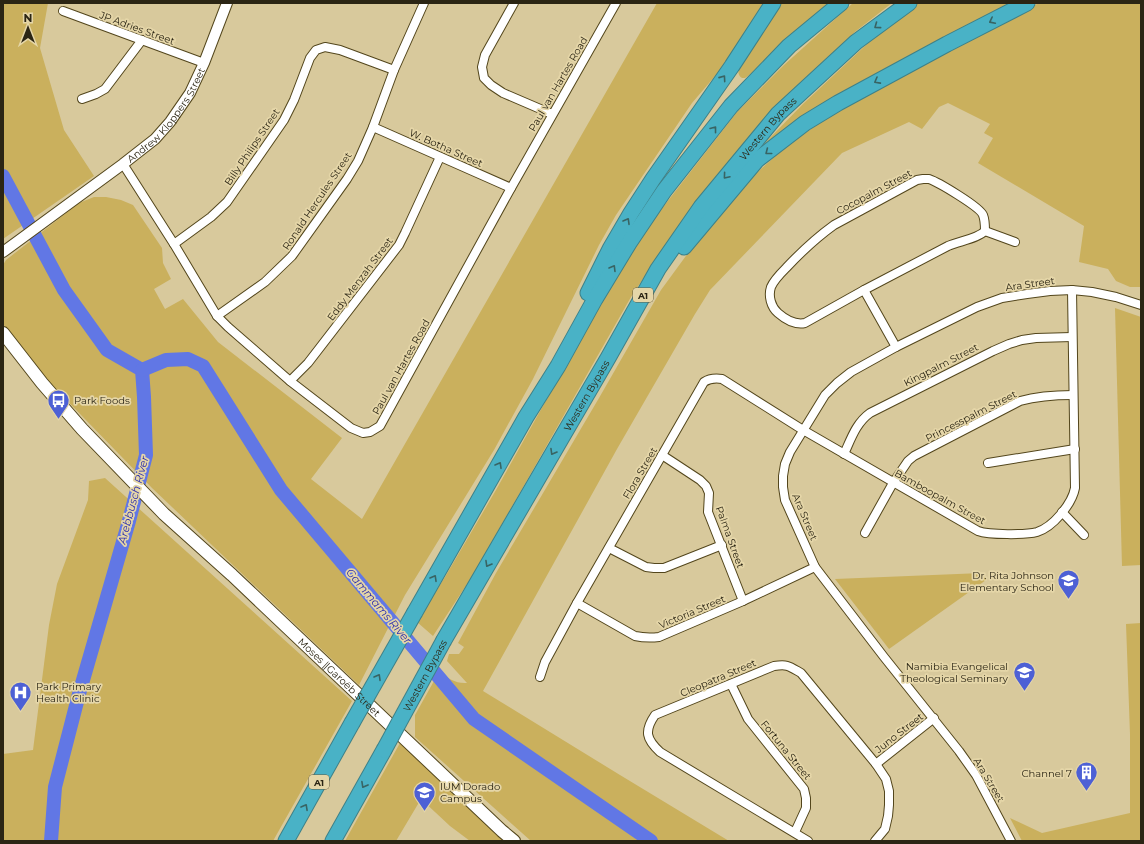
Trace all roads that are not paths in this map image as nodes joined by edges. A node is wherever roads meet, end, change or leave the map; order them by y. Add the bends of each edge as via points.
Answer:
1 (227, 3) edge
2 (424, 3) edge
3 (514, 3) edge
4 (616, 3) edge
5 (773, 3) edge
6 (841, 3) edge
7 (909, 3) edge
8 (1027, 3) edge
9 (63, 11) dead end
10 (142, 40) junction
11 (204, 63) junction
12 (394, 70) junction
13 (82, 99) dead end
14 (552, 114) junction
15 (373, 127) junction
16 (440, 157) junction
17 (123, 164) junction
18 (511, 188) junction
19 (985, 231) junction
20 (1015, 242) dead end
21 (174, 244) junction
22 (3, 252) edge
23 (864, 290) junction
24 (1072, 290) junction
25 (1141, 305) edge
26 (217, 316) junction
27 (3, 333) edge
28 (1072, 337) junction
29 (896, 347) junction
30 (608, 358) junction
31 (290, 381) junction
32 (1073, 395) junction
33 (526, 417) junction
34 (804, 430) junction
35 (1075, 449) junction
36 (844, 454) junction
37 (662, 455) junction
38 (988, 463) dead end
39 (893, 483) junction
40 (1062, 512) junction
41 (865, 532) dead end
42 (1084, 535) dead end
43 (722, 546) junction
44 (609, 548) junction
45 (815, 567) junction
46 (743, 600) junction
47 (578, 603) junction
48 (540, 677) dead end
49 (731, 684) junction
50 (934, 718) junction
51 (876, 764) junction
52 (795, 832) junction
53 (286, 841) edge
54 (333, 841) edge
55 (514, 841) edge
56 (808, 841) edge
57 (875, 841) edge
58 (1012, 841) edge

1 - 11 street, Andrew Kloppers Street
2 - 12 street, Ronald Hercules Street
3 - 14 street via 485,55 482,67 484,78 503,93
4 - 14 street, Paul van Hartes Road
33 -> 5 highway via 610,249 631,213
33 -> 6 highway, A1 via 628,243 664,191 731,106 789,46
7 -> 30 highway, Western Bypass / A1 via 856,42 778,114 701,207 658,269
8 -> 30 highway via 838,103 805,123 757,160 688,242
9 - 10 street, JP Adries Street
10 - 11 street, JP Adries Street
10 - 13 street via 106,89
11 - 17 street, Andrew Kloppers Street via 190,94 170,122 145,148
12 - 15 street, Ronald Hercules Street
12 - 21 street, Billy Philips Street via 340,50 325,47 316,50 310,58 284,120 226,202 211,217
14 - 18 street, Paul van Hartes Road
15 - 16 street, W. Botha Street
15 - 26 street, Ronald Hercules Street via 358,161 292,256 265,282
16 - 18 street, W. Botha Street
16 - 31 street, Eddy Menzah Street via 398,245 308,363
17 - 21 street, Paul van Hartes Road
17 - 22 street, Andrew Kloppers Street
18 - 31 street, Paul van Hartes Road via 380,426 363,433 351,428
19 - 20 street
19 - 23 street, Cocopalm Street via 981,235 948,246
19 - 23 street, Cocopalm Street via 983,215 979,210 935,182 922,178 822,234 776,279 771,288 770,300 776,311 799,324 806,323
21 - 26 street, Paul van Hartes Road
23 - 29 street
24 - 25 street, Ara Street via 1116,297
24 - 28 street, Bamboopalm Street
24 - 29 street, Ara Street via 1050,290 1002,298
26 - 31 street, Paul van Hartes Road
27 - 55 main road, Moses ǁGaroëb Street via 82,429 164,514
28 - 32 street, Bamboopalm Street
28 - 36 street, Kingpalm Street via 1036,338 1008,344 877,409 857,426
29 - 34 street, Ara Street via 838,382 825,395
30 -> 54 highway, Western Bypass / A1, bridge via 444,640
32 - 35 street, Bamboopalm Street
32 - 39 street, Princesspalm Street via 1047,395 1020,401 914,456
53 -> 33 highway, A1, bridge
34 - 36 street, Bamboopalm Street
34 - 37 street, Flora Street via 722,379 708,379
34 - 45 street, Ara Street via 785,464 783,487 785,500
35 - 38 street
35 - 40 street, Bamboopalm Street via 1075,488 1072,499
36 - 39 street, Bamboopalm Street
37 - 43 street, Palma Street via 706,486 709,493 708,512
37 - 44 street, Flora Street
39 - 40 street, Bamboopalm Street via 984,533 1032,533 1044,529
39 - 41 street, Princesspalm Street
40 - 42 street
43 - 44 street via 664,568 646,567
43 - 46 street, Palma Street
44 - 47 street, Flora Street
45 - 46 street, Victoria Street
45 - 50 street, Ara Street
46 - 47 street, Victoria Street via 660,637 650,638 635,636
47 - 48 street, Flora Street
49 - 51 street, Cleopatra Street via 774,666 785,665 793,668 801,673
49 - 52 street, Fortuna Street via 748,719 804,789 806,808
49 - 52 street, Cleopatra Street via 655,715 649,724 647,734 660,752
50 - 51 street, Juno Street
50 - 58 street, Ara Street via 976,775
51 - 57 street, Cleopatra Street via 886,779 889,805 885,829
52 - 56 street, Cleopatra Street

